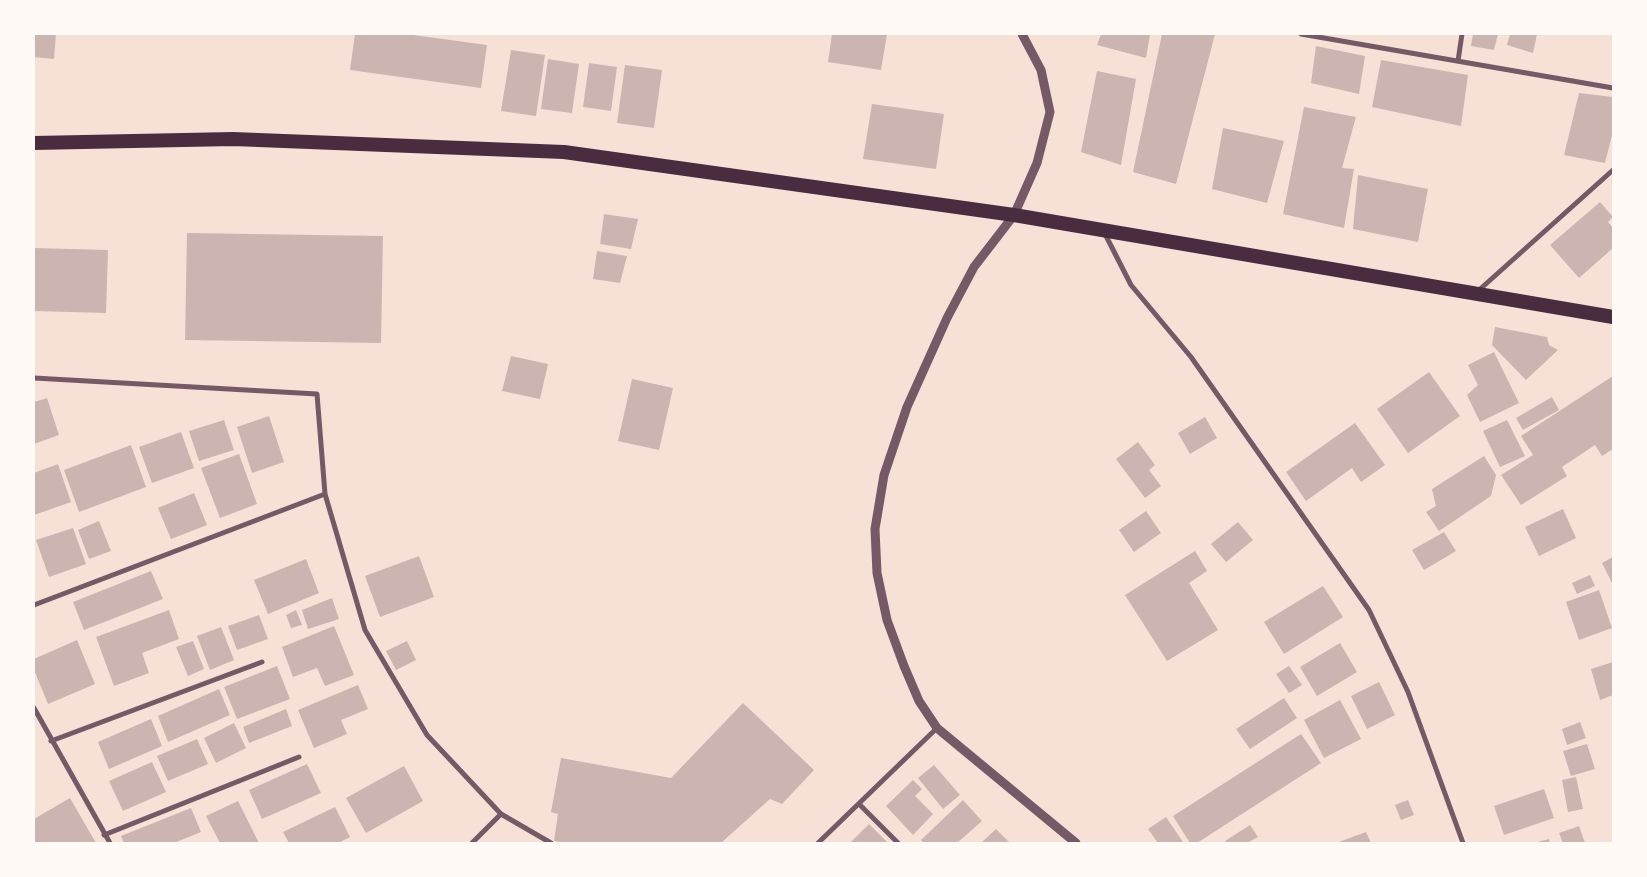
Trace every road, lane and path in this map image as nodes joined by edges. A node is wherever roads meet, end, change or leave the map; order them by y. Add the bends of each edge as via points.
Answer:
1 (1022, 34) edge
2 (1301, 34) edge
3 (1462, 34) edge
4 (1458, 61) junction
5 (1613, 88) edge
6 (34, 143) edge
7 (1613, 170) edge
8 (1014, 215) junction
9 (1104, 232) junction
10 (1475, 294) junction
11 (1613, 317) edge
12 (34, 378) edge
13 (325, 494) junction
14 (34, 605) edge
15 (262, 662) dead end
16 (34, 708) edge
17 (937, 728) junction
18 (51, 741) junction
19 (299, 757) dead end
20 (859, 804) junction
21 (501, 814) junction
22 (104, 835) junction
23 (110, 843) edge
24 (472, 843) edge
25 (551, 843) edge
26 (818, 843) edge
27 (898, 843) edge
28 (1076, 843) edge
29 (1463, 843) edge

1 - 8 street via 1041,70 1050,112 1037,163
2 - 4 street
3 - 4 street
4 - 5 street
6 - 8 highway via 232,139 564,152
7 - 10 street
8 - 9 highway
8 - 17 street via 974,267 907,406 884,475 875,529 877,573 887,620 919,701
9 - 10 highway
9 - 29 street via 1130,285 1191,357 1370,610 1408,692
10 - 11 highway
12 - 13 street via 317,394
13 - 14 street
13 - 21 street via 364,630 427,735
15 - 18 street
16 - 18 street
17 - 20 street
17 - 28 street
18 - 22 street
19 - 22 street
20 - 26 street
20 - 27 street
21 - 24 street
21 - 25 street
22 - 23 street

